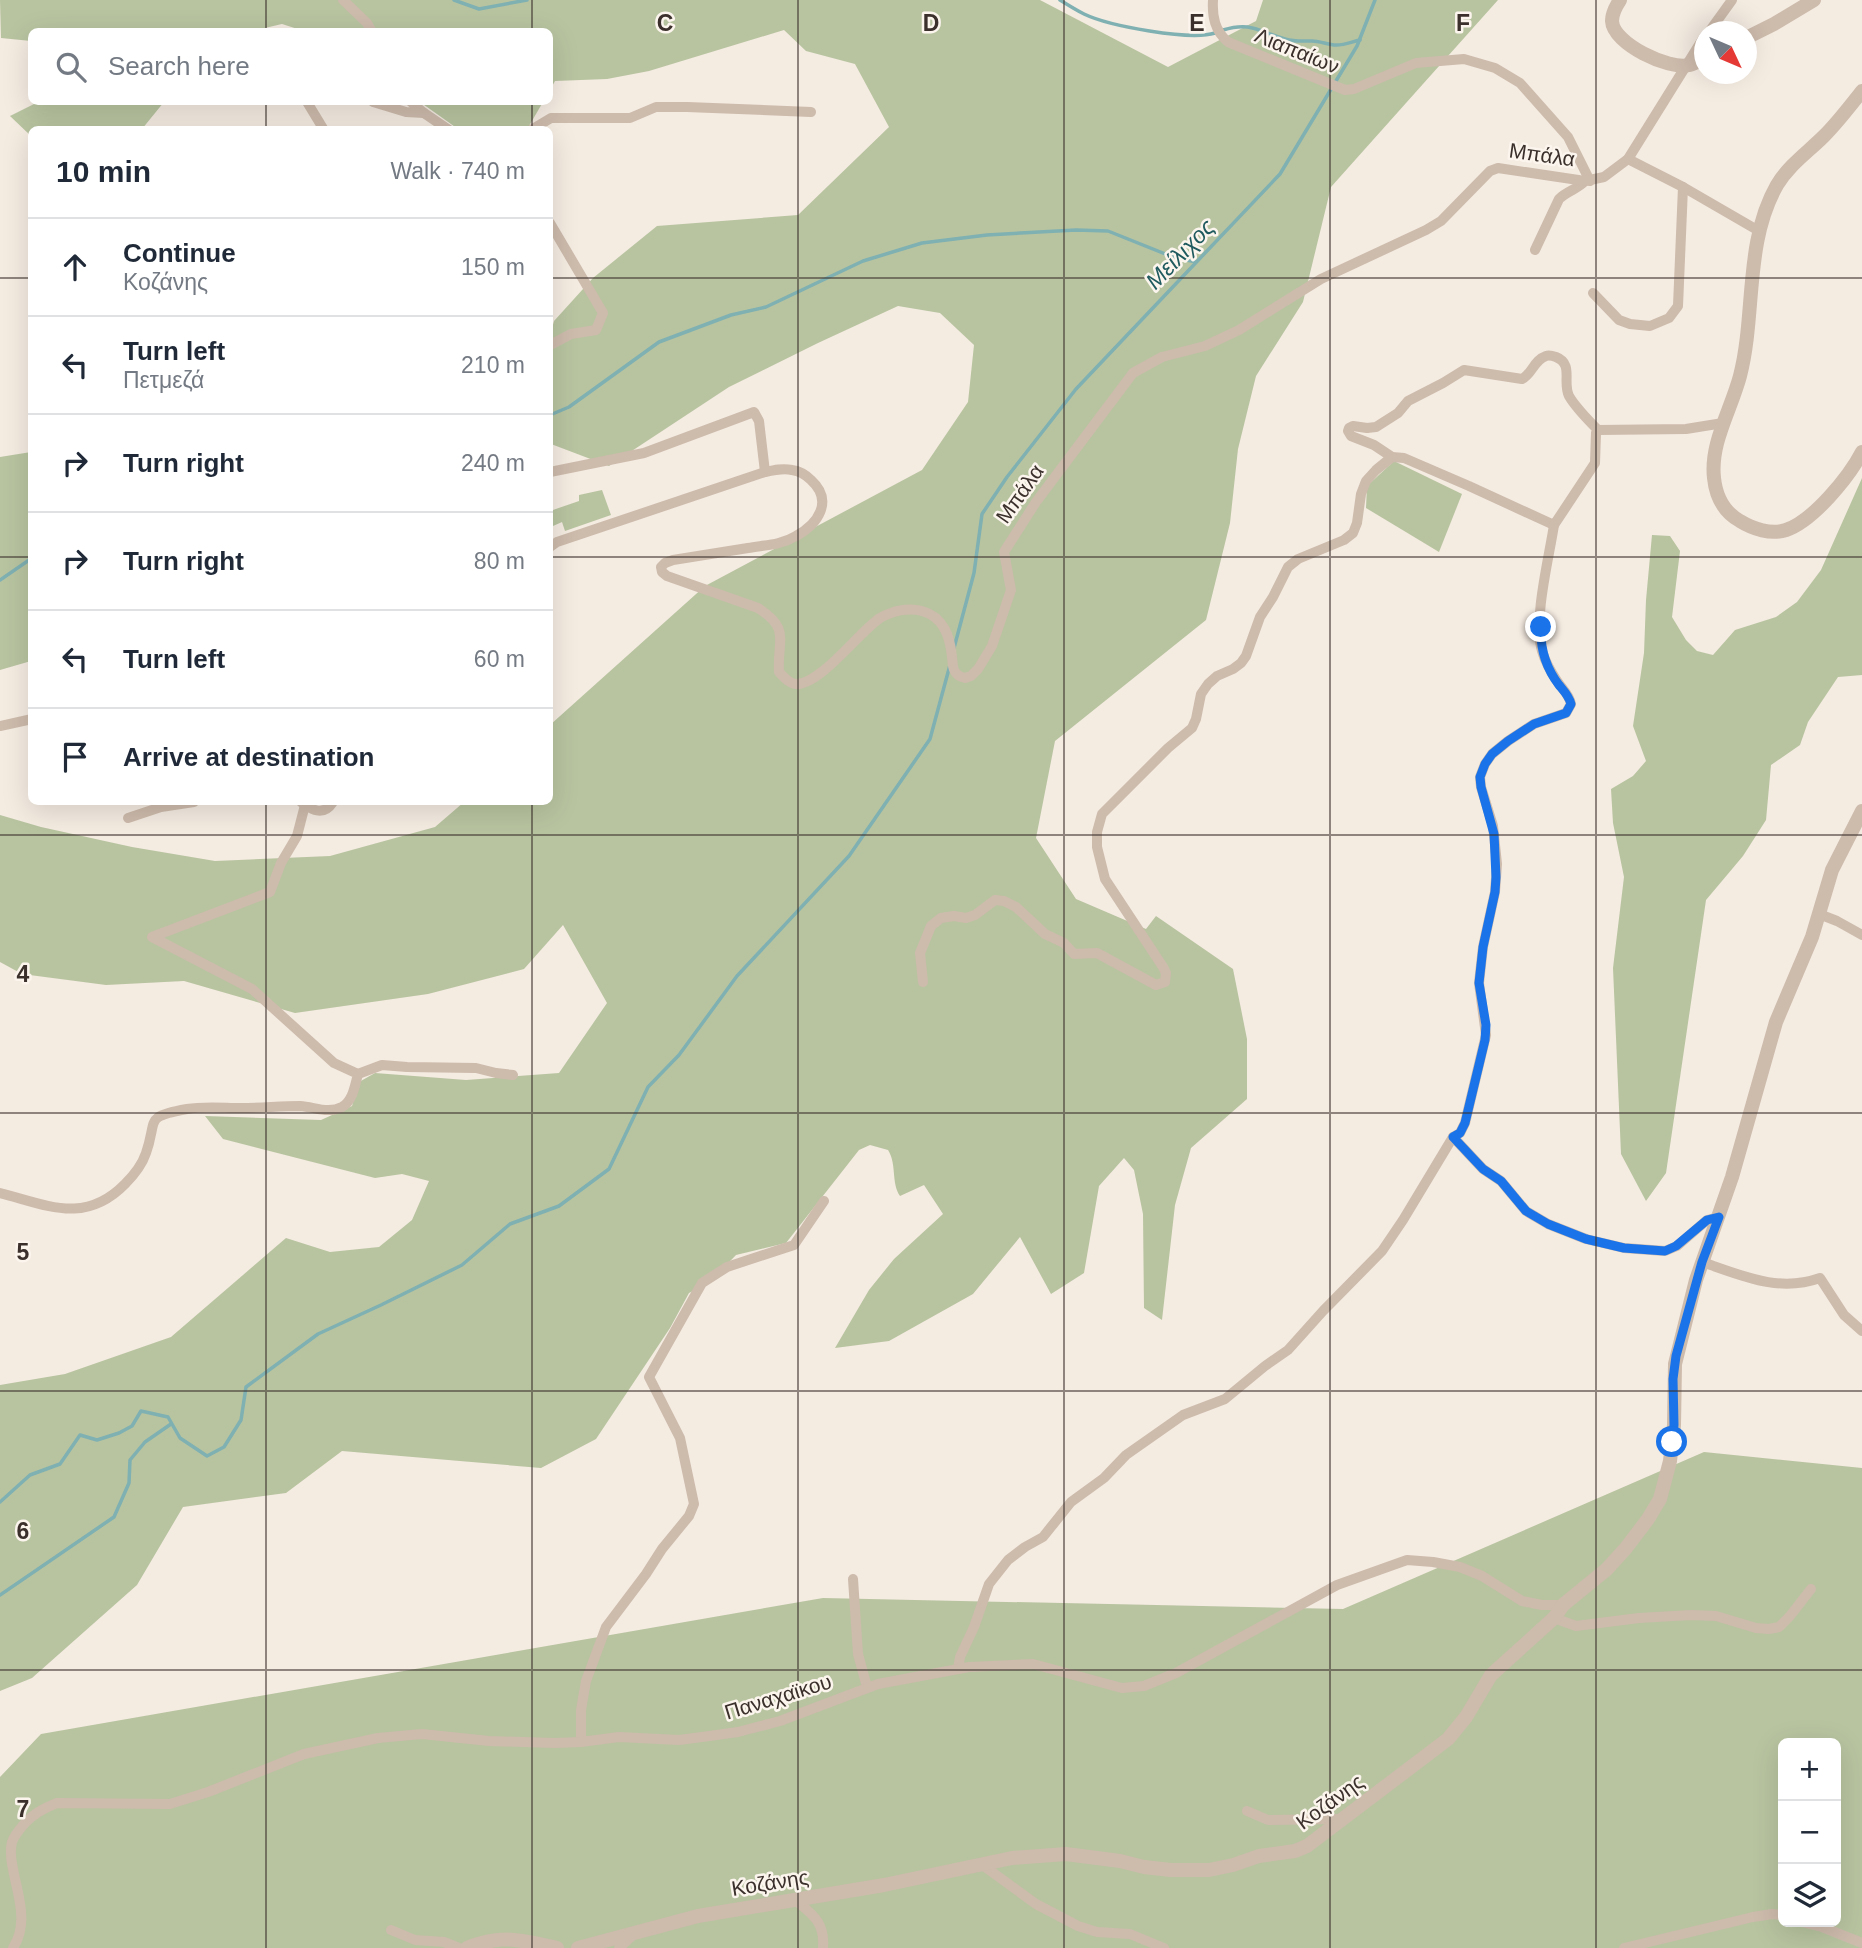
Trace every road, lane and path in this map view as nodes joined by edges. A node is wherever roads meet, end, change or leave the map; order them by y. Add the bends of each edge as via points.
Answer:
1 (343, 0) edge
2 (1213, 0) edge
3 (1620, 0) edge
4 (1732, 0) edge
5 (1814, 0) edge
6 (1717, 21) edge
7 (369, 28) edge
8 (1757, 32) edge
9 (1694, 52) edge
10 (1694, 63) edge
11 (1685, 66) junction
12 (1862, 91) edge
13 (309, 105) edge
14 (383, 105) edge
15 (415, 105) edge
16 (811, 112) dead end
17 (424, 113) junction
18 (322, 126) edge
19 (443, 126) edge
20 (538, 126) edge
21 (1628, 159) junction
22 (1588, 181) junction
23 (1683, 187) junction
24 (553, 228) edge
25 (1759, 231) junction
26 (1535, 250) dead end
27 (1593, 293) dead end
28 (553, 343) edge
29 (1723, 423) junction
30 (1598, 430) junction
31 (1862, 452) edge
32 (1392, 457) junction
33 (553, 471) edge
34 (765, 472) junction
35 (1554, 525) junction
36 (553, 545) edge
37 (28, 720) edge
38 (0, 726) edge
39 (174, 805) edge
40 (302, 805) edge
41 (306, 805) edge
42 (331, 805) edge
43 (1862, 811) edge
44 (128, 818) dead end
45 (1819, 914) junction
46 (1862, 935) edge
47 (923, 982) dead end
48 (358, 1074) junction
49 (513, 1075) dead end
50 (1453, 1137) junction
51 (0, 1193) edge
52 (824, 1201) dead end
53 (1719, 1217) junction
54 (1702, 1262) junction
55 (1862, 1331) edge
56 (853, 1579) dead end
57 (1811, 1589) dead end
58 (1563, 1605) junction
59 (1553, 1618) junction
60 (958, 1669) junction
61 (867, 1687) junction
62 (581, 1742) junction
63 (1247, 1811) dead end
64 (1342, 1819) junction
65 (981, 1864) junction
66 (795, 1900) junction
67 (1778, 1915) edge
68 (1822, 1927) edge
69 (391, 1930) dead end
70 (635, 1934) junction
71 (1862, 1943) edge
72 (13, 1948) edge
73 (459, 1948) edge
74 (467, 1948) edge
75 (557, 1948) edge
76 (578, 1948) edge
77 (619, 1948) edge
78 (822, 1948) edge
79 (1164, 1948) edge
80 (1624, 1948) edge

1 - 7 street
2 - 22 street, Λιαπαίων via 1219,31 1238,48 1339,89 1354,89 1416,62 1464,59 1494,68 1520,83 1568,137
3 - 11 street via 1612,21 1618,34 1656,59
4 - 6 street
5 - 8 street
9 - 11 street, Μπάλα
10 - 11 street
11 - 21 street, Μπάλα
12 - 25 street via 1784,174
13 - 18 street
14 - 17 street
15 - 17 street
16 - 20 street via 656,107 630,118 551,118
17 - 19 street
21 - 22 street, Μπάλα via 1604,177
21 - 23 street
22 - 26 street via 1559,199
22 - 34 street, Μπάλα via 1490,171 1426,230 1321,279 1239,330 1205,346 1162,357 1133,373 1004,552 1011,590 992,646 971,676 965,678 953,670 946,628 924,611 910,609 879,619 826,668 807,682 794,684 779,672 781,635 769,615 662,572 664,563 673,560 785,542 816,521 822,503 813,482 793,470
23 - 25 street
23 - 27 street via 1678,306 1670,318 1650,326 1630,324 1619,320
24 - 28 street via 603,313 596,330 570,334
25 - 29 street via 1742,364
29 - 30 street via 1686,429
29 - 31 street via 1714,459 1717,495 1730,516 1762,530 1788,529 1806,517 1840,484
30 - 32 street via 1570,397 1568,369 1554,355 1538,361 1522,379 1464,370 1408,401 1376,427 1349,428 1349,435
30 - 35 street via 1595,463
32 - 35 street via 1404,458
32 - 47 street via 1367,481 1353,533 1288,567 1241,663 1208,684 1192,728 1102,814 1097,847 1105,879 1163,967 1164,982 1156,985 1097,953 1074,954 1016,907 995,900 975,915 941,918 931,926 920,953
33 - 34 street via 644,453 754,412
34 - 36 street, Μπάλα
35 - 50 street via 1542,594 1541,641 1550,669 1571,704 1566,713 1534,724 1492,754 1480,777 1497,864 1479,983 1486,1035 1465,1123
37 - 38 street
39 - 44 street
40 - 48 street via 297,835 270,891 152,937 252,989 334,1063
41 - 42 street via 321,812
43 - 45 street, Κοζάνης via 1837,860
45 - 46 street
45 - 53 street, Κοζάνης via 1770,1040
48 - 49 street via 382,1065 476,1068
48 - 51 street via 347,1104 327,1111 301,1106 192,1108 163,1114 155,1119 139,1167 114,1196 98,1204 58,1208
50 - 53 street via 1526,1211 1586,1239 1665,1251 1707,1220
50 - 60 street via 1382,1251 1289,1350 1225,1399 1183,1415 1126,1455 1071,1503 1043,1537 1009,1560 989,1584
52 - 62 street via 794,1245 727,1267 702,1283 649,1377 680,1438 694,1504 606,1627 586,1681
53 - 54 street, Κοζάνης
54 - 55 street via 1758,1281 1791,1285 1820,1278 1844,1315
54 - 58 street, Κοζάνης via 1675,1364 1674,1425 1662,1492 1626,1548
56 - 61 street via 858,1654
57 - 59 street via 1779,1627 1769,1629 1716,1616 1576,1626
58 - 59 street, Κοζάνης
58 - 60 street, Παναχαϊκου via 1522,1601 1460,1567 1407,1560 1337,1585 1144,1686 1115,1688 1028,1664
59 - 64 street, Κοζάνης via 1492,1675 1448,1740
60 - 61 street, Παναχαϊκου
61 - 62 street, Παναχαϊκου via 738,1732 679,1740 628,1736
62 - 72 street, Παναχαϊκου via 489,1741 422,1734 378,1738 304,1754 170,1804 57,1803 31,1816 11,1844 23,1920
63 - 64 street via 1268,1820
64 - 65 street, Κοζάνης via 1295,1851 1209,1870 1144,1867 1066,1854
65 - 66 street, Κοζάνης
65 - 79 street via 1036,1904 1078,1926 1130,1934
66 - 70 street, Κοζάνης via 698,1916
66 - 78 street via 819,1923
67 - 80 street
68 - 71 street
69 - 73 street via 415,1940
70 - 76 street, Κοζάνης
70 - 77 street
74 - 75 street via 518,1939

